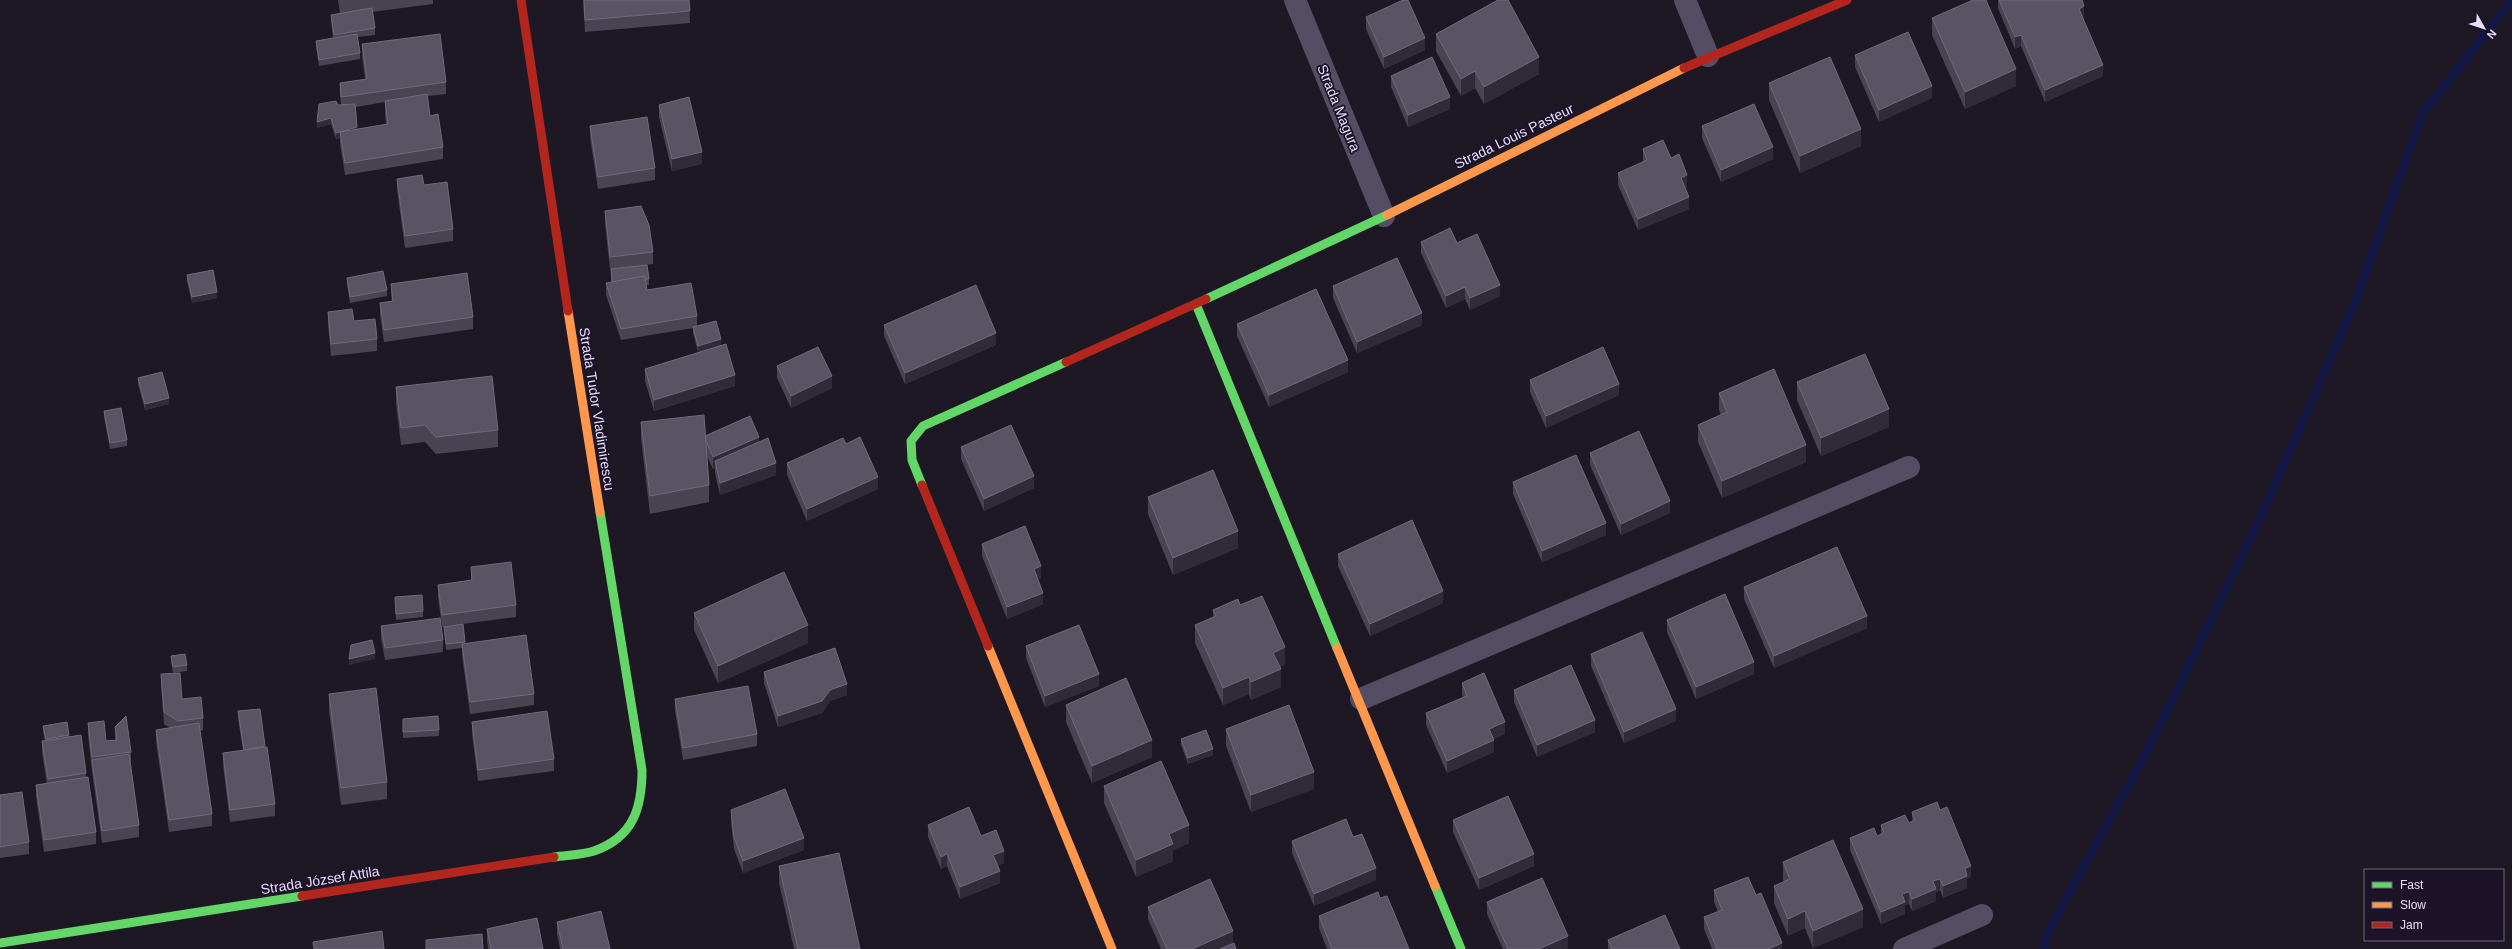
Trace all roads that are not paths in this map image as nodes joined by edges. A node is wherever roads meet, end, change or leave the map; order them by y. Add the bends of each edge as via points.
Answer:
1 (520, 0) edge
2 (1295, 0) edge
3 (1685, 0) edge
4 (1847, 0) edge
5 (1708, 56) junction
6 (1384, 216) junction
7 (1196, 304) junction
8 (1909, 467) dead end
9 (1360, 699) junction
10 (634, 821) joint
11 (1982, 915) dead end
12 (0, 943) edge
13 (1112, 949) edge
14 (1461, 949) edge
15 (1904, 949) edge

1 - 10 street, Strada Tudor Vladimirescu via 578,379 642,770 642,798
2 - 6 street, Strada Magura
3 - 5 street
4 - 5 street, Strada Louis Pasteur
5 - 6 street, Strada Louis Pasteur
6 - 7 street, Strada Louis Pasteur
7 - 9 street
7 - 13 street, Strada Louis Pasteur via 923,426 911,441 912,460
8 - 9 street
9 - 14 street
10 - 12 street, Strada József Attila via 614,841 594,851
11 - 15 street

